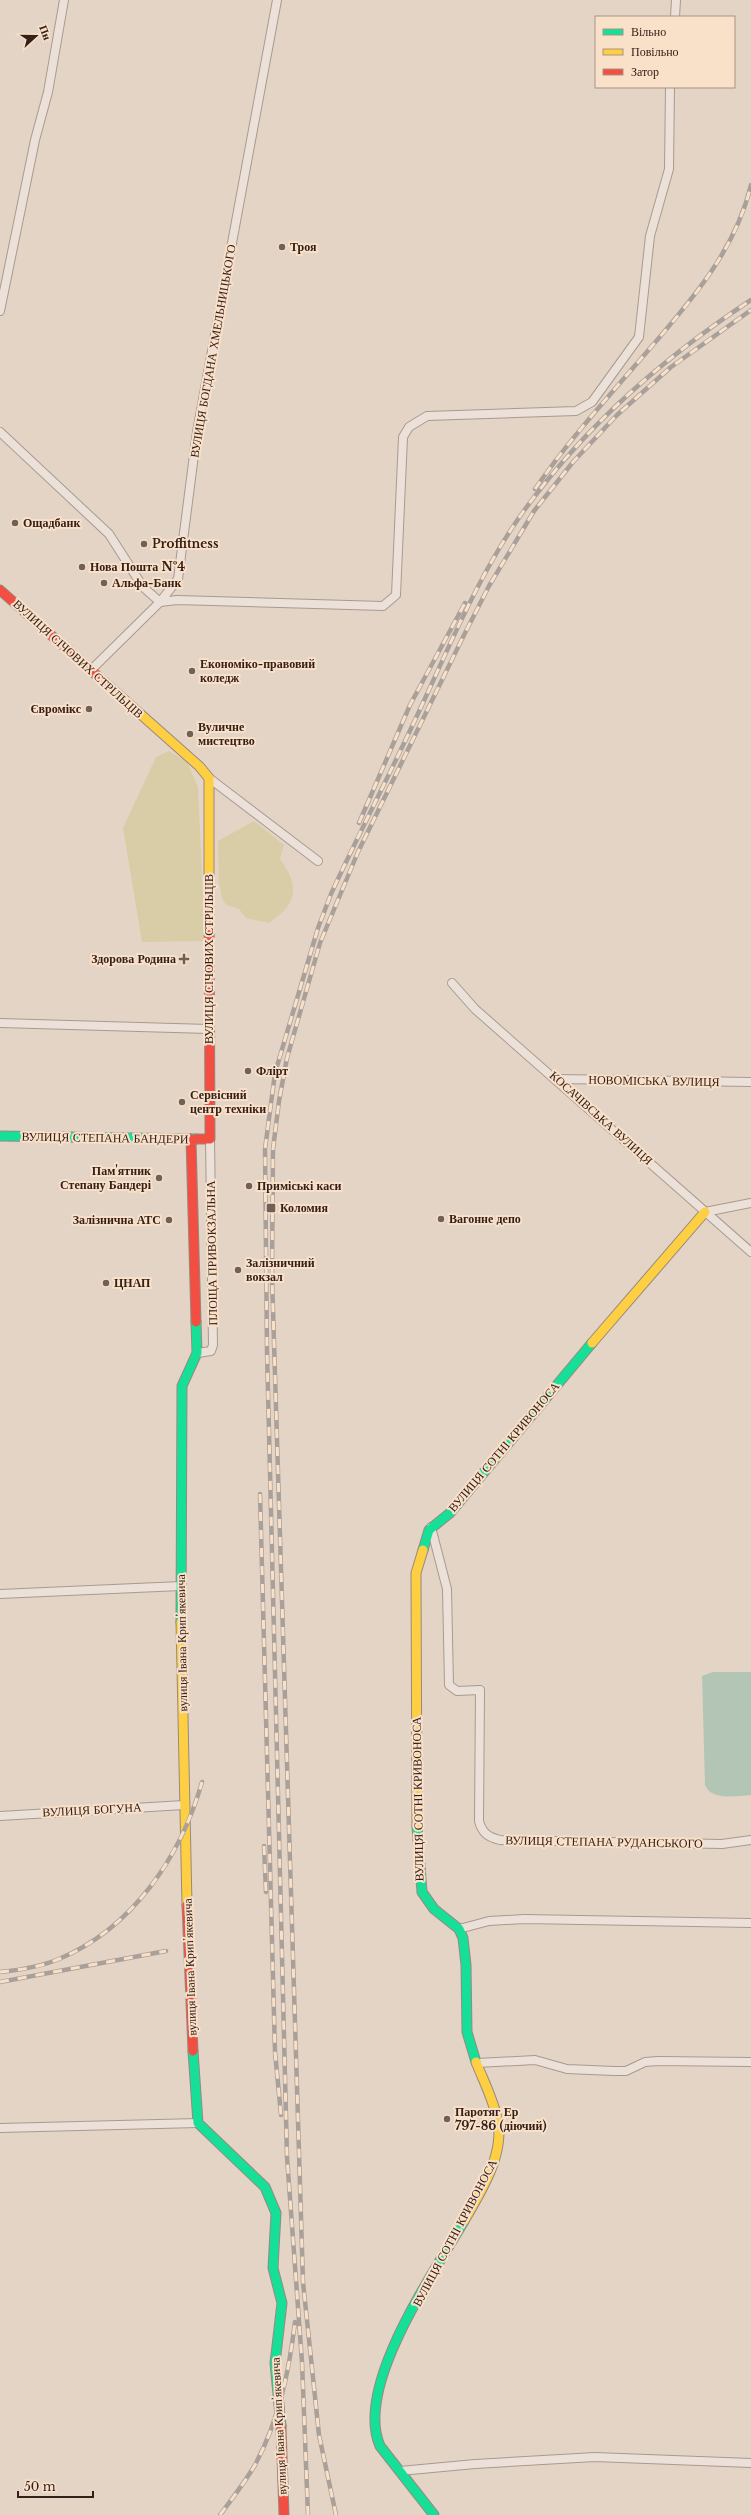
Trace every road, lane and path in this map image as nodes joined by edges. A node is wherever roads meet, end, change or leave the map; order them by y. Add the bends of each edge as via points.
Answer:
1 (64, 0) edge
2 (277, 0) edge
3 (676, 0) edge
4 (675, 16) edge
5 (670, 88) edge
6 (0, 311) edge
7 (0, 432) edge
8 (0, 590) edge
9 (160, 602) junction
10 (91, 670) junction
11 (209, 778) junction
12 (318, 861) dead end
13 (452, 983) dead end
14 (0, 1023) edge
15 (209, 1029) junction
16 (557, 1079) junction
17 (751, 1082) edge
18 (0, 1136) edge
19 (191, 1139) junction
20 (210, 1139) junction
21 (751, 1204) edge
22 (706, 1212) junction
23 (751, 1252) edge
24 (197, 1353) junction
25 (182, 1386) joint
26 (431, 1527) junction
27 (181, 1586) junction
28 (0, 1594) edge
29 (184, 1806) junction
30 (0, 1816) edge
31 (751, 1840) edge
32 (751, 1923) edge
33 (459, 1929) junction
34 (751, 2062) edge
35 (477, 2063) junction
36 (198, 2123) junction
37 (0, 2128) edge
38 (751, 2463) edge
39 (400, 2472) junction
40 (284, 2515) edge
41 (434, 2515) edge

1 - 6 street via 48,92 35,140
2 - 9 street, ВУЛИЦЯ БОГДАНА ХМЕЛЬНИЦЬКОГО via 197,432 179,576
3 - 4 street
5 - 9 street via 669,169 650,236 639,337 592,402 576,411 427,416 409,427 403,437 396,595 383,606 176,600
7 - 9 street via 109,534 143,587
8 - 10 street, ВУЛИЦЯ СІЧОВИХ СТРІЛЬЦІВ
9 - 10 street, ВУЛИЦЯ БОГДАНА ХМЕЛЬНИЦЬКОГО
10 - 11 street, ВУЛИЦЯ СІЧОВИХ СТРІЛЬЦІВ via 199,766
11 - 12 street, ВУЛИЦЯ СІЧОВИХ СТРІЛЬЦІВ
11 - 15 street, ВУЛИЦЯ СІЧОВИХ СТРІЛЬЦІВ
13 - 16 street, КОСАЧІВСЬКА ВУЛИЦЯ via 475,1009
14 - 15 street
15 - 20 street, ВУЛИЦЯ СІЧОВИХ СТРІЛЬЦІВ
16 - 17 street, НОВОМІСЬКА ВУЛИЦЯ
16 - 22 street, КОСАЧІВСЬКА ВУЛИЦЯ
18 - 19 street, ВУЛИЦЯ СТЕПАНА БАНДЕРИ
19 - 20 street, ВУЛИЦЯ СТЕПАНА БАНДЕРИ
19 - 24 street, ПЛОЩА ПРИВОКЗАЛЬНА
20 - 24 street, ПЛОЩА ПРИВОКЗАЛЬНА via 213,1345 211,1351
21 - 22 street
22 - 23 street, КОСАЧІВСЬКА ВУЛИЦЯ
22 - 26 street, ВУЛИЦЯ СОТНІ КРИВОНОСА via 559,1381 450,1513
24 - 25 street, ПЛОЩА ПРИВОКЗАЛЬНА
25 - 27 street, вулиця Івана Крипʼякевича
26 - 31 street, ВУЛИЦЯ СТЕПАНА РУДАНСЬКОГО via 448,1589 449,1685 458,1691 480,1690 481,1830 490,1838 500,1840 722,1844
26 - 33 street, ВУЛИЦЯ СОТНІ КРИВОНОСА via 415,1579 417,1820 420,1878 422,1892 430,1905
27 - 28 street
27 - 29 street, вулиця Івана Крипʼякевича
29 - 30 street, ВУЛИЦЯ БОГУНА
29 - 36 street, вулиця Івана Крипʼякевича via 192,2041
32 - 33 street via 524,1919 489,1921
33 - 35 street, ВУЛИЦЯ СОТНІ КРИВОНОСА via 466,1958 468,2031
34 - 35 street via 658,2061 645,2062 626,2071 566,2069 535,2060
35 - 39 street, ВУЛИЦЯ СОТНІ КРИВОНОСА via 498,2125 498,2149 485,2180 418,2301 386,2366 373,2412 374,2430 380,2447
36 - 37 street
36 - 40 street, вулиця Івана Крипʼякевича via 265,2187 276,2213 273,2268 282,2303 274,2363 282,2435
38 - 39 street via 595,2457 475,2464
39 - 41 street, ВУЛИЦЯ СОТНІ КРИВОНОСА

